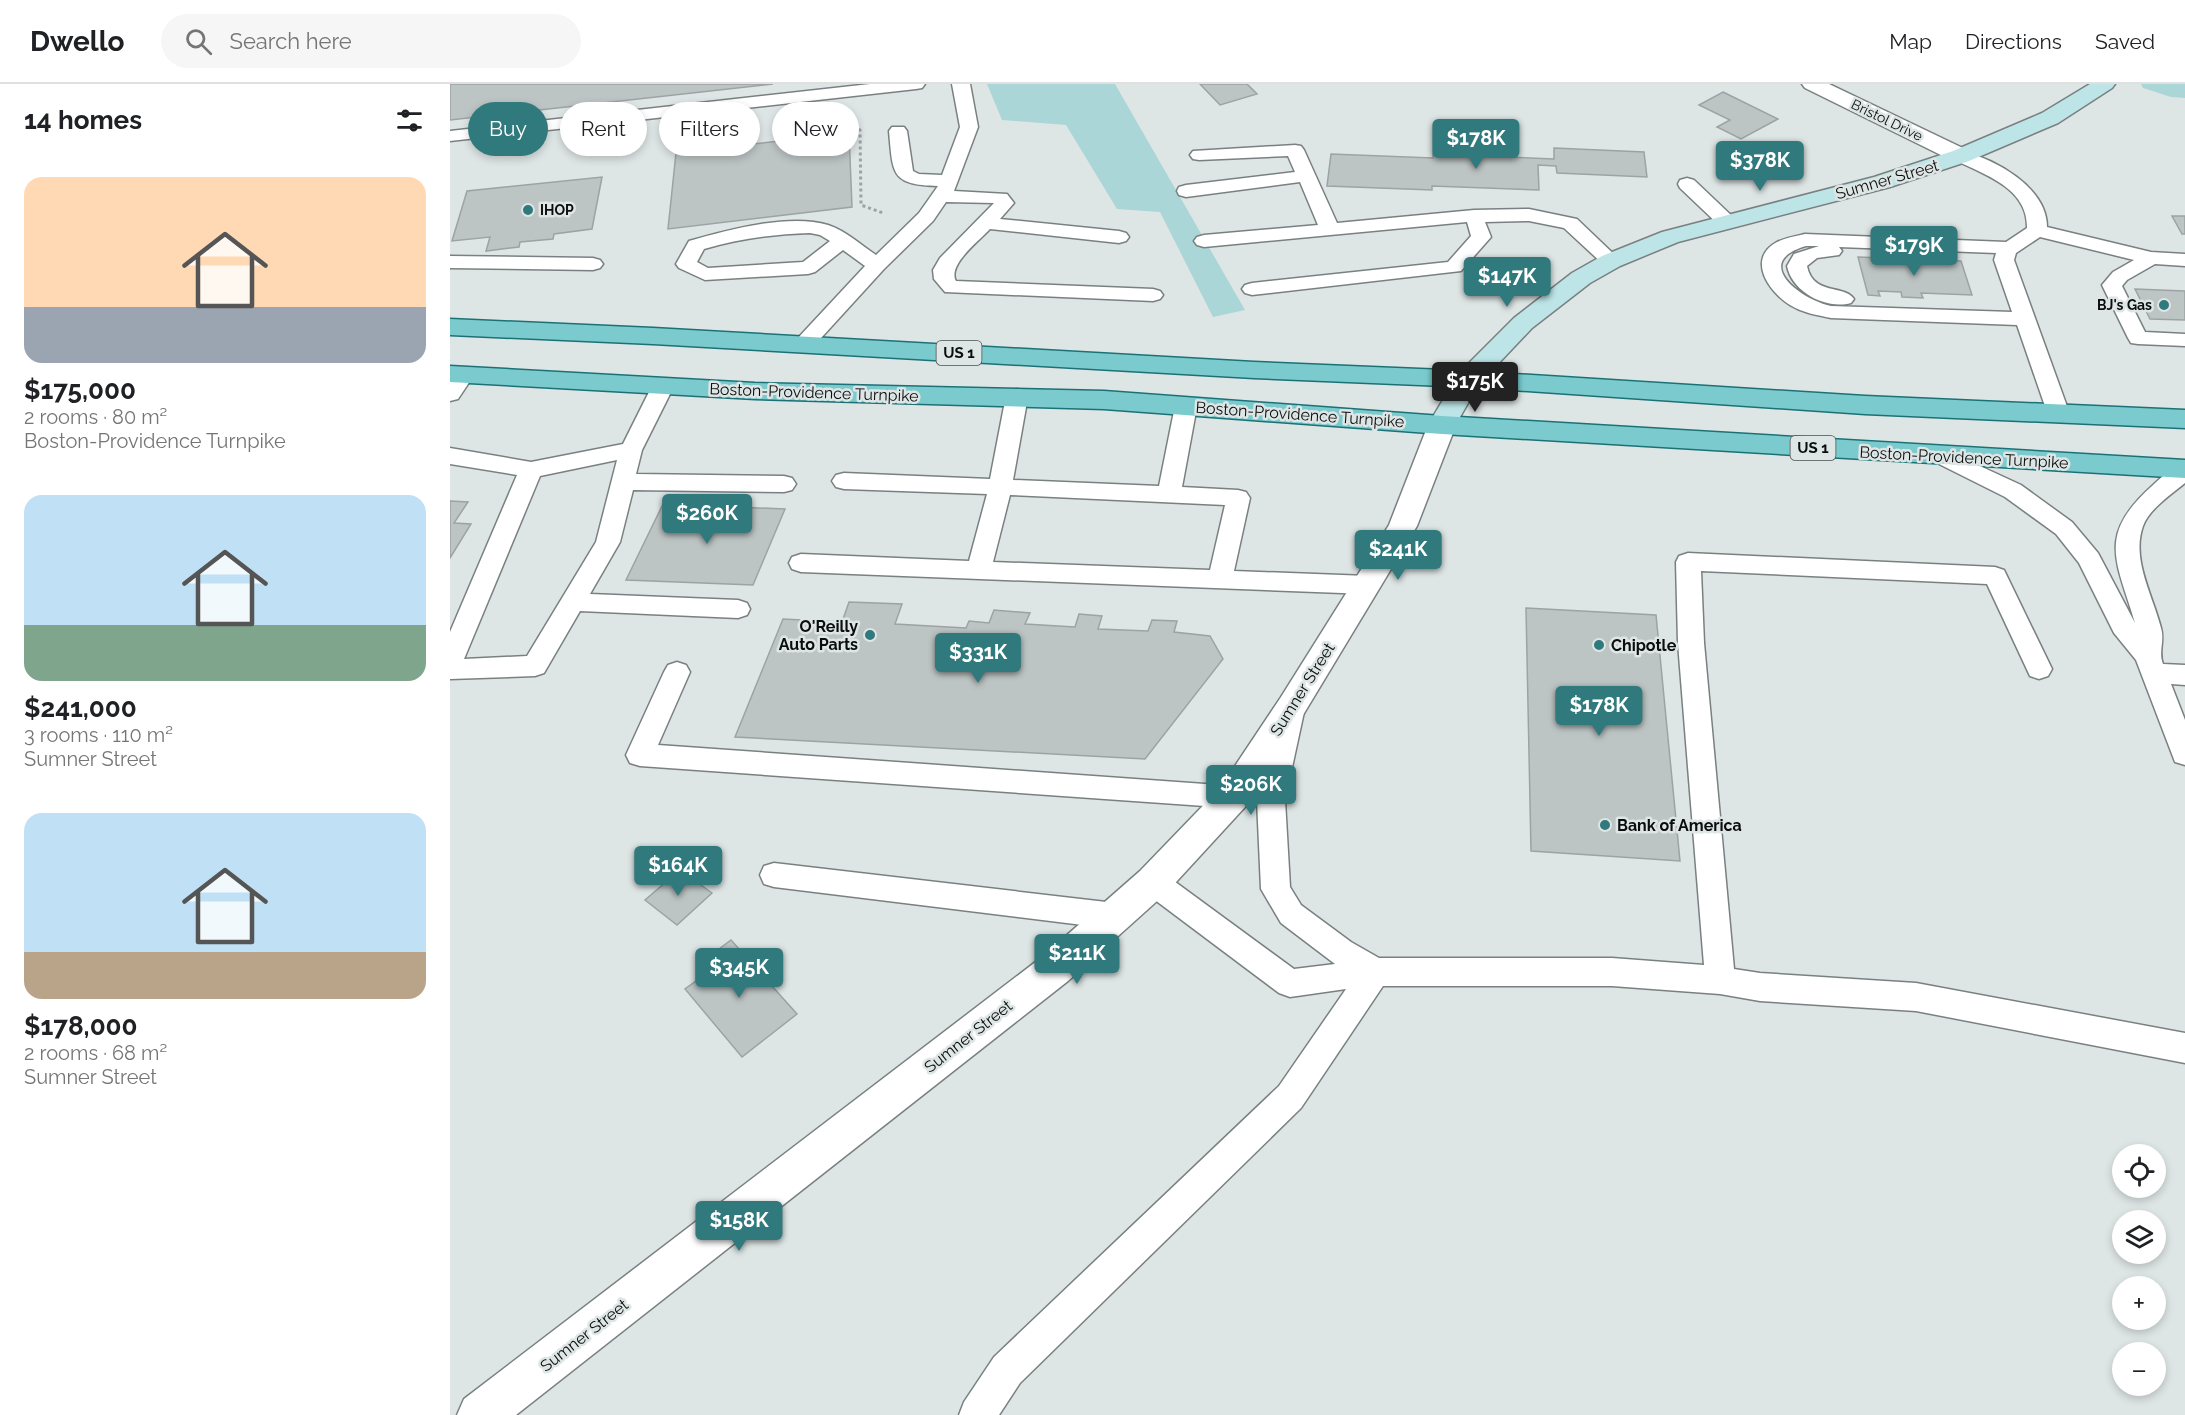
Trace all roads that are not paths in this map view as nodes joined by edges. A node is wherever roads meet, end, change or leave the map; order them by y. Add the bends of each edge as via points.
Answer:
1 (916, 84) edge
2 (961, 84) edge
3 (1812, 84) edge
4 (2105, 84) edge
5 (898, 131) dead end
6 (450, 136) edge
7 (1199, 155) dead end
8 (1961, 156) junction
9 (1307, 176) junction
10 (1687, 184) dead end
11 (944, 189) junction
12 (1186, 192) dead end
13 (1474, 216) junction
14 (1727, 222) junction
15 (986, 223) junction
16 (1330, 229) junction
17 (2037, 230) junction
18 (1119, 237) dead end
19 (842, 241) junction
20 (1204, 241) dead end
21 (2007, 254) junction
22 (2151, 258) junction
23 (2185, 260) edge
24 (1611, 261) junction
25 (450, 262) edge
26 (593, 264) dead end
27 (877, 265) junction
28 (1252, 289) dead end
29 (1153, 295) dead end
30 (2026, 319) junction
31 (450, 327) edge
32 (2185, 340) edge
33 (804, 344) junction
34 (1468, 379) junction
35 (454, 381) edge
36 (663, 386) junction
37 (1017, 396) junction
38 (1186, 406) junction
39 (2058, 412) junction
40 (2185, 419) edge
41 (1442, 425) junction
42 (631, 450) junction
43 (450, 456) edge
44 (1941, 456) junction
45 (2185, 469) edge
46 (531, 470) junction
47 (844, 481) dead end
48 (623, 483) junction
49 (784, 484) dead end
50 (1000, 487) junction
51 (1169, 494) junction
52 (801, 563) dead end
53 (978, 570) junction
54 (1220, 579) junction
55 (1368, 585) junction
56 (573, 602) junction
57 (738, 609) dead end
58 (450, 662) edge
59 (2150, 665) junction
60 (450, 669) edge
61 (2039, 669) dead end
62 (677, 672) dead end
63 (2185, 675) edge
64 (1292, 706) junction
65 (2185, 754) edge
66 (1233, 797) junction
67 (774, 875) dead end
68 (1154, 882) junction
69 (1115, 916) junction
70 (1375, 972) junction
71 (1720, 980) junction
72 (2185, 1048) edge
73 (480, 1415) edge
74 (977, 1415) edge

1 - 6 lane
2 - 11 lane via 969,127
3 - 8 street, Bristol Drive
4 - 8 main road, Sumner Street via 2050,118
5 - 11 lane via 907,177
7 - 9 lane via 1295,150
8 - 14 main road, Sumner Street via 1882,182
8 - 17 lane via 2028,195 2036,210
9 - 12 lane
9 - 16 lane
10 - 14 lane
11 - 15 lane via 1004,200 1004,206
11 - 27 lane via 919,224
13 - 16 lane
13 - 24 lane via 1528,215 1570,223
13 - 28 lane via 1481,237 1454,267
14 - 24 main road, Sumner Street via 1670,237
15 - 18 lane
15 - 29 lane via 942,270 943,278 952,288
16 - 20 lane
17 - 21 lane
17 - 22 lane
19 - 19 lane via 808,268 705,274 686,264 696,246 718,238 822,229
19 - 27 lane
21 - 30 lane
21 - 30 lane via 1831,251 1809,253 1798,261 1803,281 1832,299 1950,306 1975,317
22 - 23 lane
22 - 32 lane via 2112,285 2138,338
24 - 34 main road, Sumner Street via 1534,313
25 - 26 lane
27 - 33 lane
30 - 39 lane
31 - 33 main road, US 1
33 - 34 main road, US 1
34 - 39 main road, US 1 via 1865,405
34 - 41 main road, Sumner Street
35 - 36 main road, Boston-Providence Turnpike / US 1
36 - 37 main road, Boston-Providence Turnpike / US 1 via 755,392
36 - 42 lane
37 - 38 main road, Boston-Providence Turnpike / US 1
37 - 50 lane
38 - 41 main road, Boston-Providence Turnpike / US 1
38 - 51 lane
39 - 40 main road, US 1
41 - 44 main road, Boston-Providence Turnpike / US 1
41 - 55 street, Sumner Street via 1403,526
42 - 46 lane
42 - 48 lane
43 - 46 lane
44 - 45 main road, Boston-Providence Turnpike / US 1
44 - 59 lane via 2013,491 2064,528 2089,559 2123,626
45 - 59 lane via 2132,522 2126,552 2150,632
46 - 58 lane
47 - 50 lane
48 - 49 lane
48 - 56 lane via 608,542
50 - 51 lane
50 - 53 lane
51 - 54 lane via 1238,498
52 - 53 lane
53 - 54 lane
54 - 55 lane
55 - 64 street, Sumner Street
56 - 57 lane
56 - 60 lane via 535,666
59 - 63 lane
59 - 65 lane
61 - 71 lane via 1995,576 1688,562 1691,643
62 - 66 lane via 640,755
64 - 66 street, Sumner Street
64 - 70 lane via 1271,800 1276,889 1291,914
66 - 68 street, Sumner Street
67 - 69 lane
68 - 69 street, Sumner Street
68 - 70 lane via 1290,983
69 - 73 street, Sumner Street via 1055,969
70 - 71 lane via 1612,972
70 - 74 lane via 1290,1097 1007,1370
71 - 72 lane via 1760,987 1916,997

